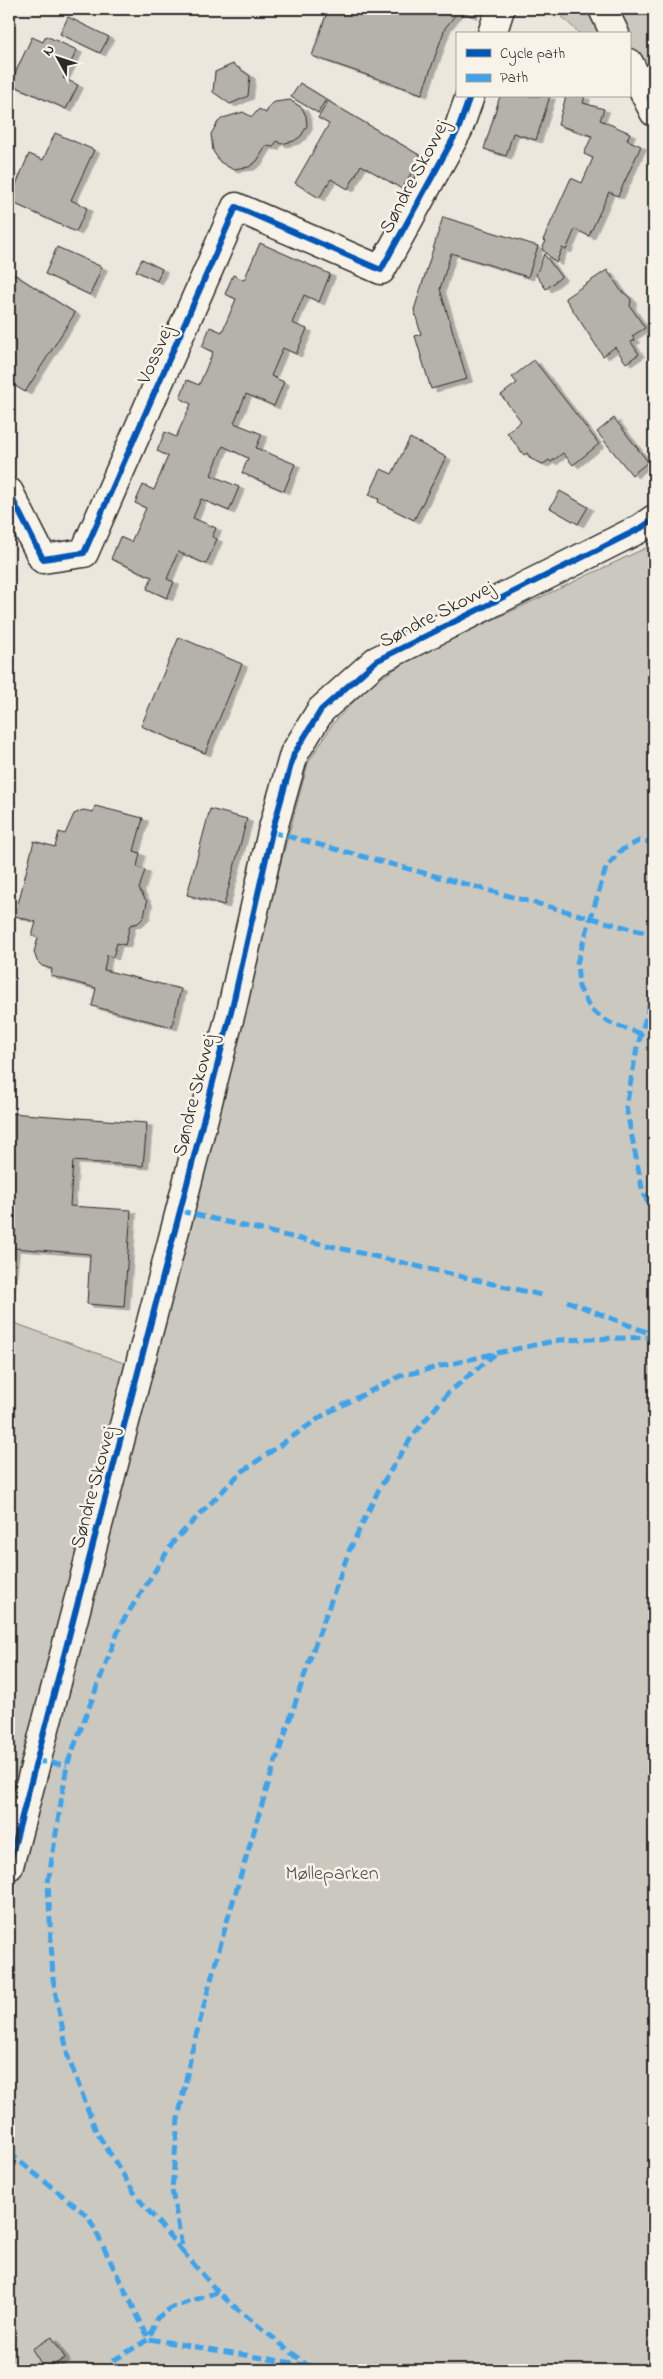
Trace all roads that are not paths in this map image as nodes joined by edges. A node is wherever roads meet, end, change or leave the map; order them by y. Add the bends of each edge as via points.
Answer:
1 (500, 9) edge
2 (603, 9) edge
3 (493, 32) edge
4 (614, 32) edge
5 (630, 65) edge
6 (469, 98) edge
7 (654, 112) edge
8 (381, 270) joint
9 (9, 492) edge
10 (654, 519) edge
11 (9, 1866) edge

1 - 3 street
2 - 4 street
5 - 7 street
6 - 8 street, Søndre Skovvej via 458,130
8 - 9 street, Vossvej via 236,207 84,553 43,558
10 - 11 street, Søndre Skovvej via 376,661 321,710 294,754 272,832 183,1202

